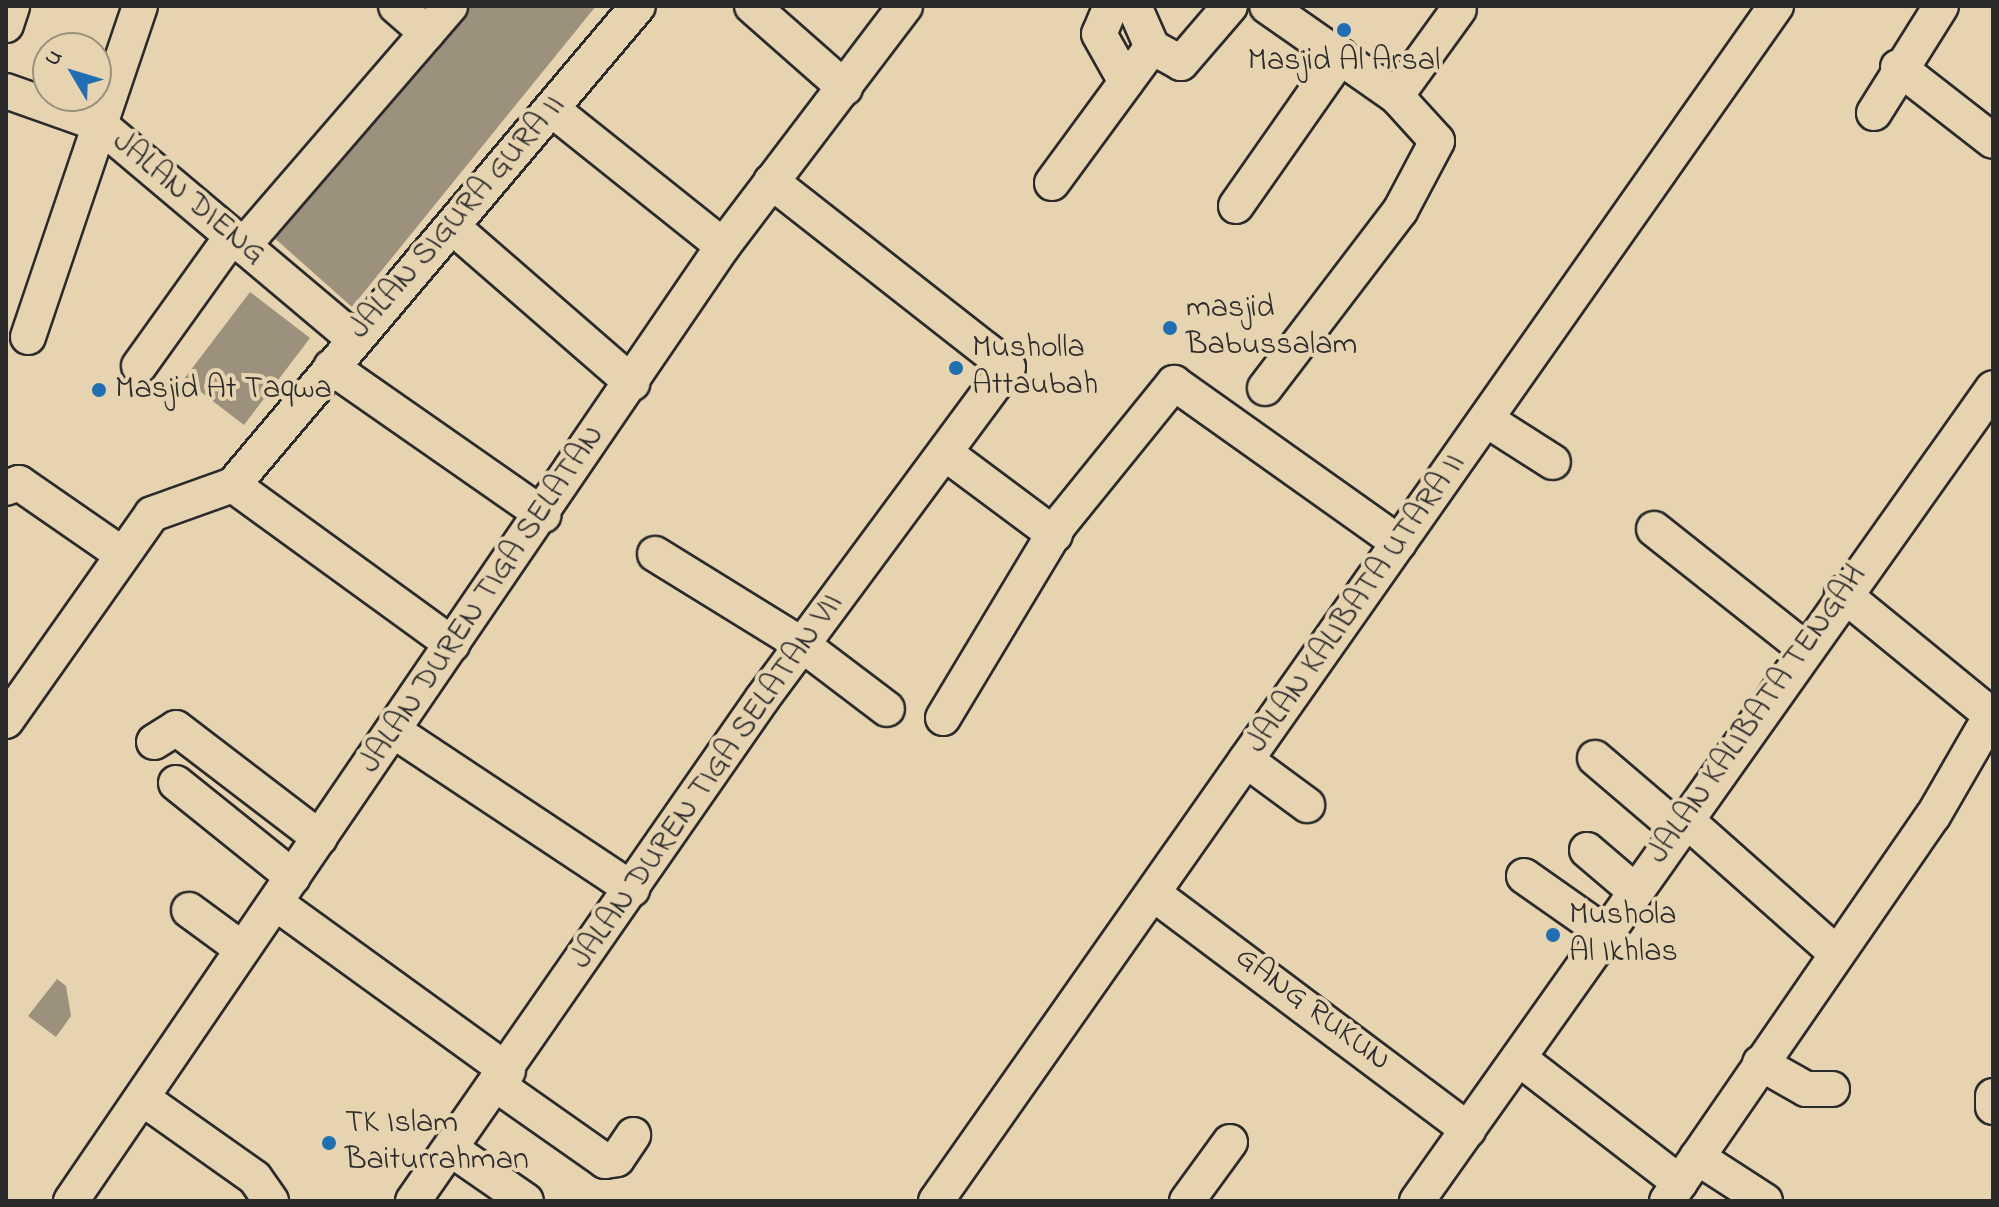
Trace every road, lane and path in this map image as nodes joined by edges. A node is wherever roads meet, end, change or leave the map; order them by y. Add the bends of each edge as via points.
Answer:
1 (12, 6) edge
2 (140, 6) edge
3 (396, 6) edge
4 (450, 6) edge
5 (638, 6) edge
6 (752, 6) edge
7 (905, 6) edge
8 (1111, 6) edge
9 (1134, 6) edge
10 (1230, 6) edge
11 (1267, 6) edge
12 (1941, 6) edge
13 (1459, 9) dead end
14 (1770, 9) edge
15 (6, 25) edge
16 (427, 33) junction
17 (1152, 47) junction
18 (1341, 56) junction
19 (1898, 67) junction
20 (1126, 82) junction
21 (845, 88) junction
22 (6, 91) edge
23 (1396, 96) junction
24 (554, 111) junction
25 (1874, 113) dead end
26 (99, 124) junction
27 (1993, 141) edge
28 (771, 181) junction
29 (1052, 183) dead end
30 (1236, 206) dead end
31 (455, 229) junction
32 (237, 241) junction
33 (723, 246) junction
34 (28, 337) dead end
35 (352, 337) junction
36 (139, 366) dead end
37 (331, 367) junction
38 (632, 383) junction
39 (1265, 388) dead end
40 (1993, 388) edge
41 (1487, 420) junction
42 (945, 453) junction
43 (1553, 462) dead end
44 (233, 485) junction
45 (6, 488) edge
46 (543, 515) junction
47 (1654, 529) dead end
48 (1055, 535) junction
49 (1399, 543) junction
50 (120, 553) junction
51 (655, 554) dead end
52 (1842, 593) junction
53 (452, 644) junction
54 (804, 646) junction
55 (1804, 648) junction
56 (12, 701) edge
57 (887, 709) dead end
58 (1992, 713) edge
59 (943, 718) dead end
60 (394, 731) junction
61 (154, 742) dead end
62 (1595, 758) dead end
63 (1246, 760) junction
64 (176, 783) dead end
65 (1307, 805) dead end
66 (1681, 824) junction
67 (320, 838) junction
68 (1587, 850) dead end
69 (1524, 876) dead end
70 (632, 889) junction
71 (285, 890) junction
72 (1635, 891) junction
73 (1154, 894) junction
74 (189, 910) dead end
75 (1605, 933) junction
76 (242, 949) junction
77 (1835, 952) junction
78 (1521, 1060) junction
79 (1760, 1063) junction
80 (502, 1078) junction
81 (1832, 1089) dead end
82 (142, 1098) junction
83 (1468, 1130) junction
84 (633, 1135) dead end
85 (1230, 1142) dead end
86 (451, 1149) junction
87 (1681, 1180) edge
88 (71, 1201) edge
89 (271, 1201) edge
90 (413, 1201) edge
91 (526, 1201) edge
92 (936, 1201) edge
93 (1187, 1201) edge
94 (1417, 1201) edge
95 (1765, 1201) edge

1 - 15 street
2 - 26 street
3 - 16 street
4 - 16 street
5 - 24 street, JALAN SIGURA GURA II
6 - 21 street
7 - 21 street, JALAN DUREN TIGA SELATAN
8 - 20 street via 1099,34
9 - 17 street
10 - 17 street via 1181,63
11 - 18 street
12 - 19 street
13 - 23 street
14 - 41 street, JALAN KALIBATA UTARA II
16 - 32 street
17 - 20 street
18 - 23 street
18 - 30 street
19 - 25 street
19 - 27 street
20 - 29 street
21 - 28 street, JALAN DUREN TIGA SELATAN
22 - 26 street, JALAN DIENG
23 - 39 street via 1430,129 1436,153
24 - 31 street, JALAN SIGURA GURA II
24 - 33 street
26 - 32 street, JALAN DIENG
26 - 34 street
28 - 33 street, JALAN DUREN TIGA SELATAN
28 - 42 street, JALAN DUREN TIGA SELATAN VII via 1008,367
31 - 35 street, JALAN SIGURA GURA II
31 - 38 street
32 - 35 street, JALAN DIENG
32 - 36 street
33 - 38 street, JALAN DUREN TIGA SELATAN
35 - 37 street, JALAN SIGURA GURA II
37 - 44 street, JALAN SIGURA GURA II
37 - 46 street
38 - 46 street, JALAN DUREN TIGA SELATAN
40 - 52 street, JALAN KALIBATA TENGAH
41 - 43 street
41 - 49 street, JALAN KALIBATA UTARA II
42 - 48 street
42 - 54 street, JALAN DUREN TIGA SELATAN VII
44 - 50 street via 163,505
44 - 53 street
45 - 50 street via 19,483
46 - 53 street, JALAN DUREN TIGA SELATAN
47 - 55 street
48 - 49 street via 1174,383
48 - 59 street
49 - 63 street, JALAN KALIBATA UTARA II
50 - 56 street
51 - 54 street
52 - 55 street, JALAN KALIBATA TENGAH
52 - 58 street
53 - 60 street, JALAN DUREN TIGA SELATAN
54 - 57 street
54 - 70 street, JALAN DUREN TIGA SELATAN VII
55 - 66 street, JALAN KALIBATA TENGAH
58 - 77 street via 1933,816
60 - 67 street, JALAN DUREN TIGA SELATAN
60 - 70 street
61 - 67 street via 176,728
62 - 66 street
63 - 65 street
63 - 73 street, JALAN KALIBATA UTARA II
64 - 71 street
66 - 72 street, JALAN KALIBATA TENGAH
66 - 77 street
67 - 71 street, JALAN DUREN TIGA SELATAN
68 - 72 street
69 - 75 street
70 - 80 street, JALAN DUREN TIGA SELATAN VII
71 - 76 street, JALAN DUREN TIGA SELATAN
71 - 80 street
72 - 75 street, JALAN KALIBATA TENGAH
73 - 83 street, GANG RUKUN
73 - 92 street, JALAN KALIBATA UTARA II
74 - 76 street
75 - 78 street, JALAN KALIBATA TENGAH
76 - 82 street, JALAN DUREN TIGA SELATAN
77 - 79 street
78 - 83 street, JALAN KALIBATA TENGAH
78 - 87 street
79 - 81 street via 1814,1092
79 - 87 street
80 - 84 street via 605,1161 617,1159
80 - 86 street, JALAN DUREN TIGA SELATAN VII
82 - 88 street, JALAN DUREN TIGA SELATAN
82 - 89 street via 255,1178
83 - 94 street, JALAN KALIBATA TENGAH
85 - 93 street
86 - 90 street, JALAN DUREN TIGA SELATAN VII
86 - 91 street
87 - 95 street

